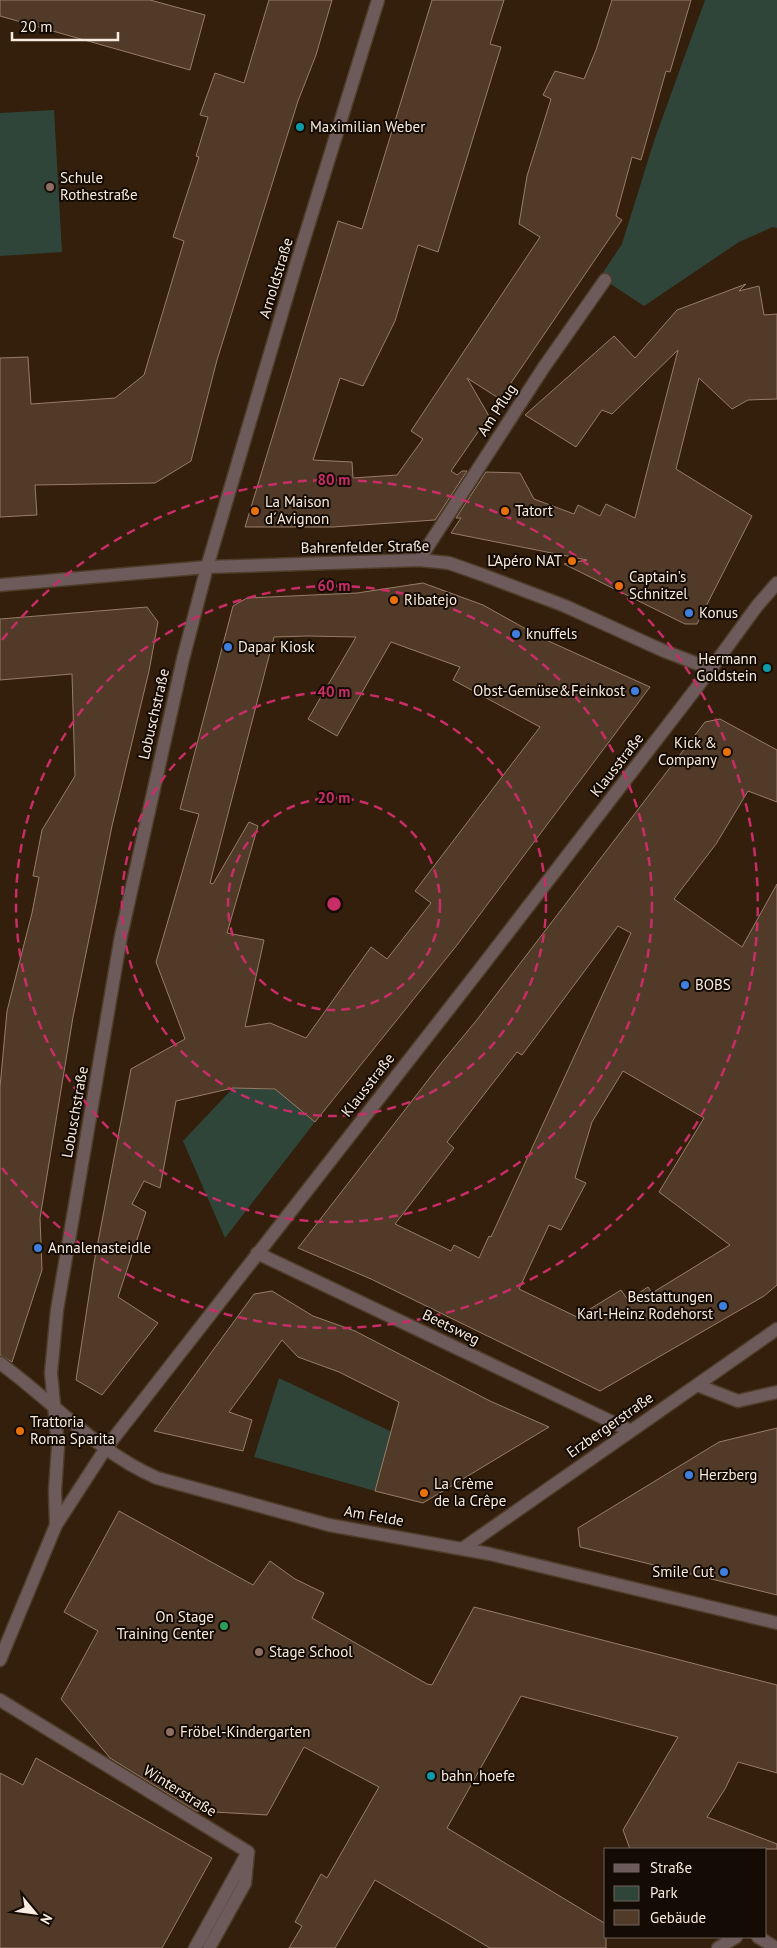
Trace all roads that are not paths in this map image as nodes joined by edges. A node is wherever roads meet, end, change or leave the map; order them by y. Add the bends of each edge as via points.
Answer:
1 (378, 0) edge
2 (605, 280) dead end
3 (419, 560) junction
4 (207, 567) junction
5 (777, 583) edge
6 (0, 585) edge
7 (711, 669) junction
8 (257, 1253) junction
9 (777, 1329) edge
10 (0, 1363) edge
11 (697, 1384) junction
12 (777, 1392) edge
13 (55, 1407) junction
14 (630, 1431) junction
15 (106, 1448) junction
16 (56, 1525) junction
17 (462, 1548) junction
18 (777, 1623) edge
19 (0, 1660) edge
20 (0, 1700) edge
21 (248, 1852) junction
22 (734, 1938) edge
23 (760, 1938) edge
24 (195, 1948) edge
25 (209, 1948) edge
26 (718, 1948) edge
27 (776, 1948) edge

1 - 4 street, Arnoldstraße
2 - 3 street, Am Pflug via 544,367
3 - 4 street, Bahrenfelder Straße
3 - 7 street, Bahrenfelder Straße via 449,563 483,575
4 - 6 street, Bahrenfelder Straße
4 - 13 street, Lobuschstraße via 180,668 116,963 57,1310 51,1373
5 - 7 street, Klausstraße
7 - 8 street, Klausstraße
8 - 14 street, Beetsweg
8 - 15 street, Klausstraße
9 - 11 street, Erzbergerstraße
10 - 13 street, Am Felde
11 - 12 street via 738,1401
11 - 14 street, Erzbergerstraße
13 - 15 street, Am Felde
13 - 16 street, Lobuschstraße via 58,1447
14 - 17 street, Erzbergerstraße
15 - 16 street, Klausstraße
15 - 17 street, Am Felde via 136,1470 157,1478 329,1525
16 - 19 street, Lobuschstraße
17 - 18 street, Am Felde
20 - 21 street, Winterstraße
21 - 24 street
21 - 25 street via 246,1883
22 - 26 street
23 - 27 street

